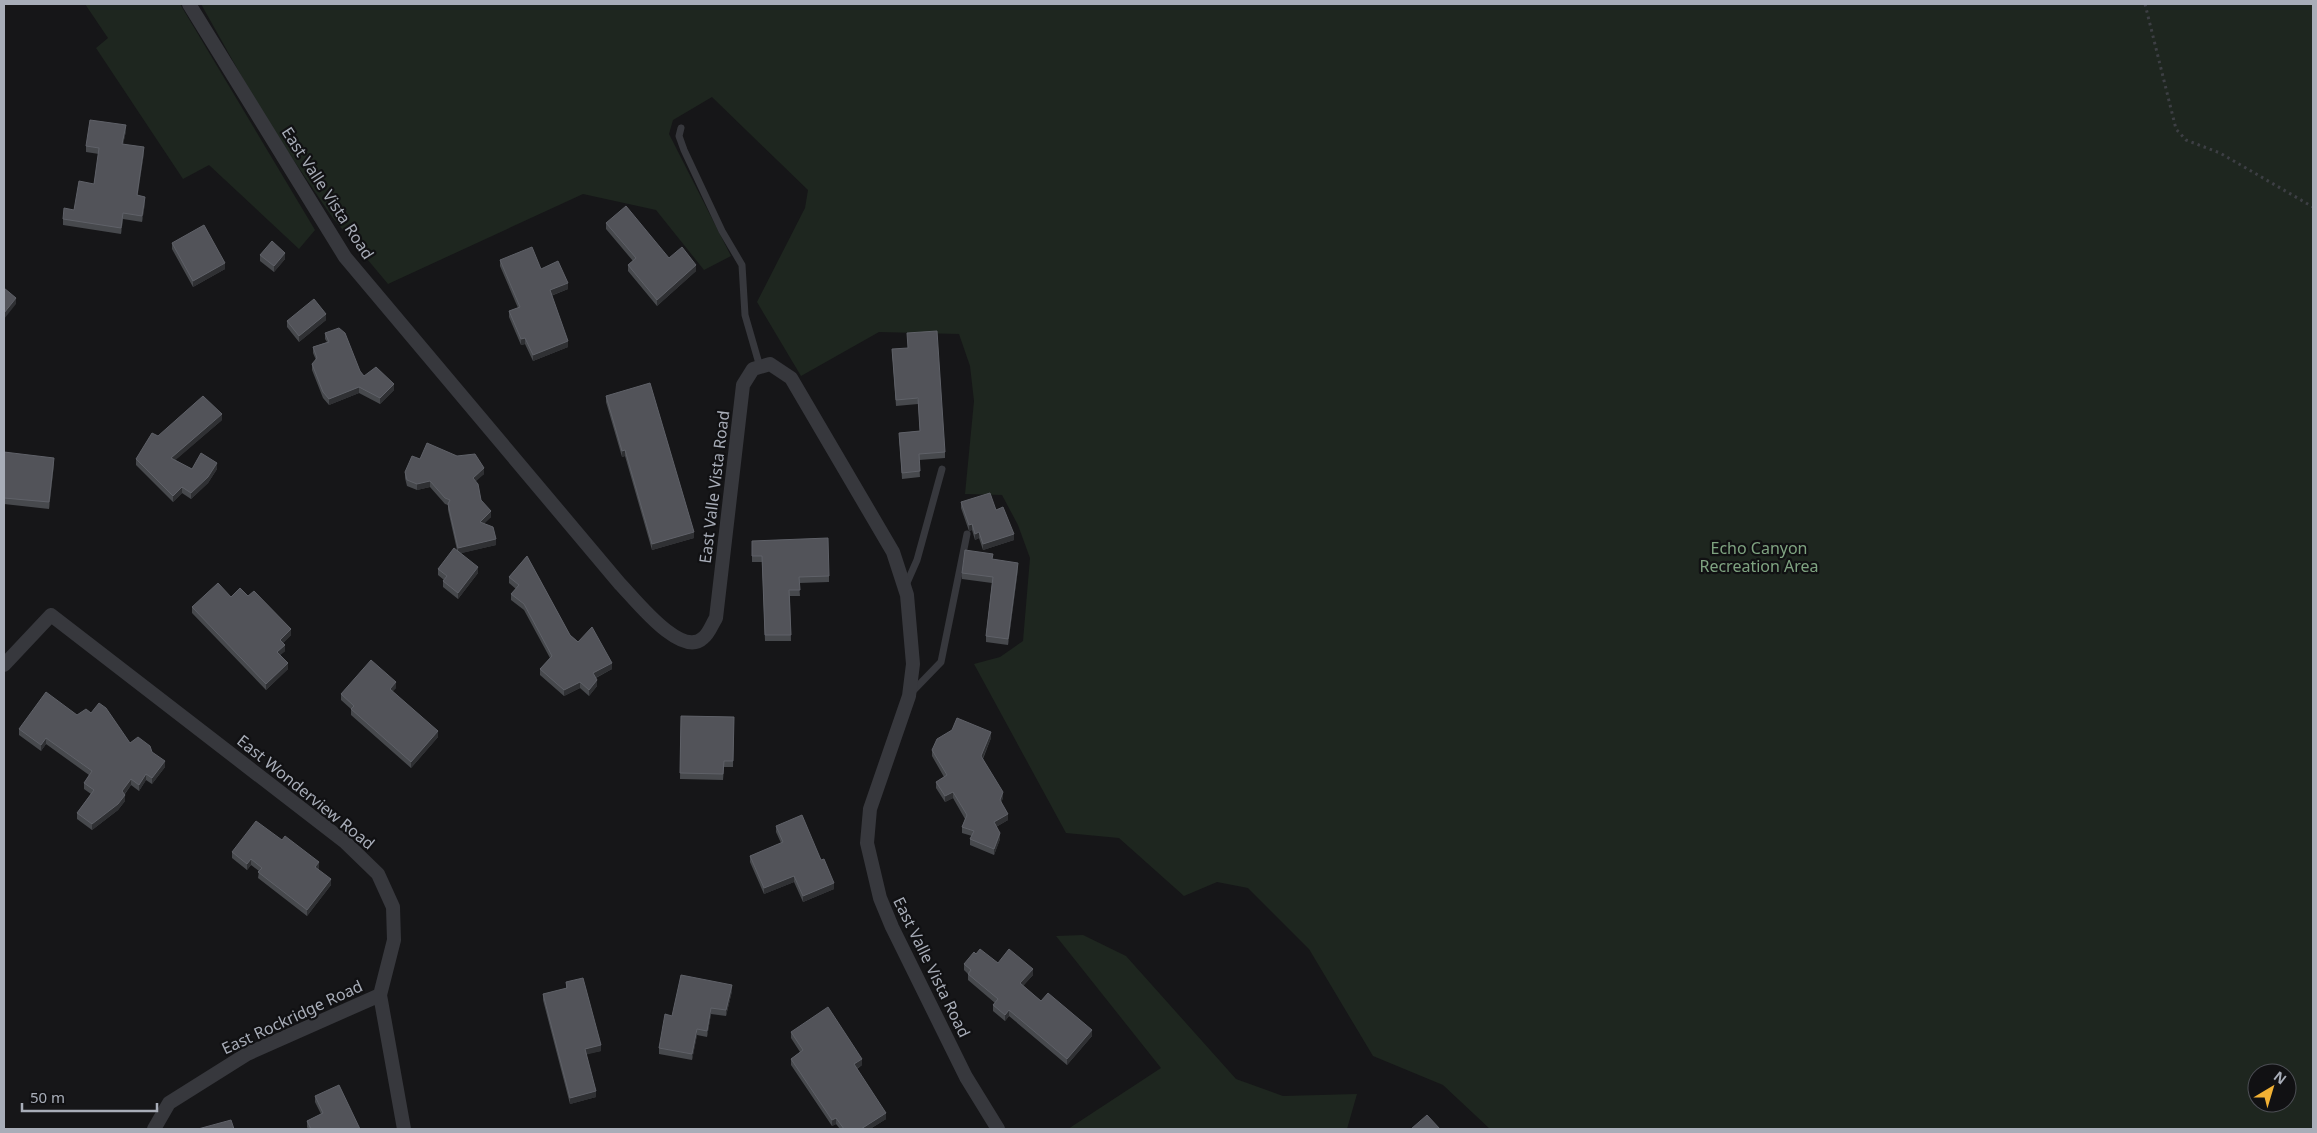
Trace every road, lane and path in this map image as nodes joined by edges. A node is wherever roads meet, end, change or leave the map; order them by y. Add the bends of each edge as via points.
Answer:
1 (189, 4) edge
2 (2145, 4) edge
3 (681, 128) dead end
4 (2313, 207) edge
5 (760, 367) junction
6 (942, 469) dead end
7 (967, 534) edge
8 (904, 588) junction
9 (4, 665) edge
10 (909, 696) junction
11 (380, 995) junction
12 (154, 1129) edge
13 (404, 1129) edge
14 (998, 1129) edge

1 - 5 street, East Valle Vista Road via 345,257 620,584 660,627 677,639 695,642 703,639 716,618 743,385 753,369
2 - 4 path via 2176,129 2186,140 2220,153
3 - 5 lane via 679,136 684,150 722,231 742,265 745,315
5 - 8 street, East Valle Vista Road via 770,364 791,378 893,552
6 - 8 lane via 917,560
7 - 10 lane via 941,662
8 - 10 street, East Valle Vista Road via 913,664
9 - 11 street, East Wonderview Road via 51,615 345,842 378,874 393,907 394,940
10 - 14 street, East Valle Vista Road via 870,809 867,843 880,898 892,927 966,1077
11 - 12 street, East Rockridge Road via 247,1054 169,1102
11 - 13 street, East Wonderview Road

